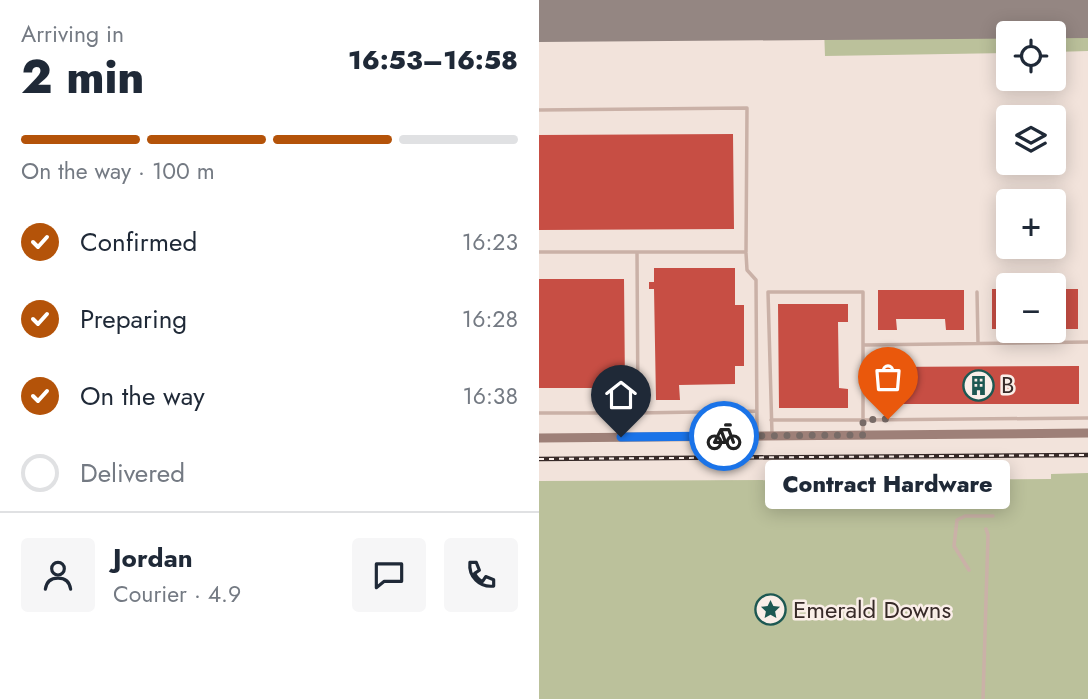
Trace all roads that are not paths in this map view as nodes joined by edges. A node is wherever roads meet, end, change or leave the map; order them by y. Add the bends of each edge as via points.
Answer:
1 (539, 110) edge
2 (539, 252) edge
3 (637, 252) junction
4 (746, 253) junction
5 (977, 292) dead end
6 (1088, 341) edge
7 (978, 343) junction
8 (863, 345) junction
9 (757, 411) junction
10 (539, 413) edge
11 (638, 413) junction
12 (1088, 418) edge
13 (771, 420) junction
14 (863, 420) junction
15 (1088, 433) edge
16 (863, 435) junction
17 (757, 436) junction
18 (772, 436) junction
19 (539, 438) edge
20 (993, 516) dead end
21 (986, 529) dead end
22 (969, 570) dead end
23 (982, 697) edge

1 - 4 lane via 747,108
2 - 3 lane
3 - 4 lane
3 - 11 lane
4 - 9 lane via 747,270 756,280
5 - 7 lane
6 - 7 lane
7 - 8 lane
8 - 13 lane via 863,292 768,292
8 - 14 lane
9 - 11 lane
9 - 17 lane
10 - 11 lane
12 - 14 lane
13 - 14 lane
13 - 18 lane
14 - 16 lane
15 - 16 street
16 - 18 street
17 - 18 street
17 - 19 street
20 - 22 lane via 957,520 954,546
21 - 23 lane

